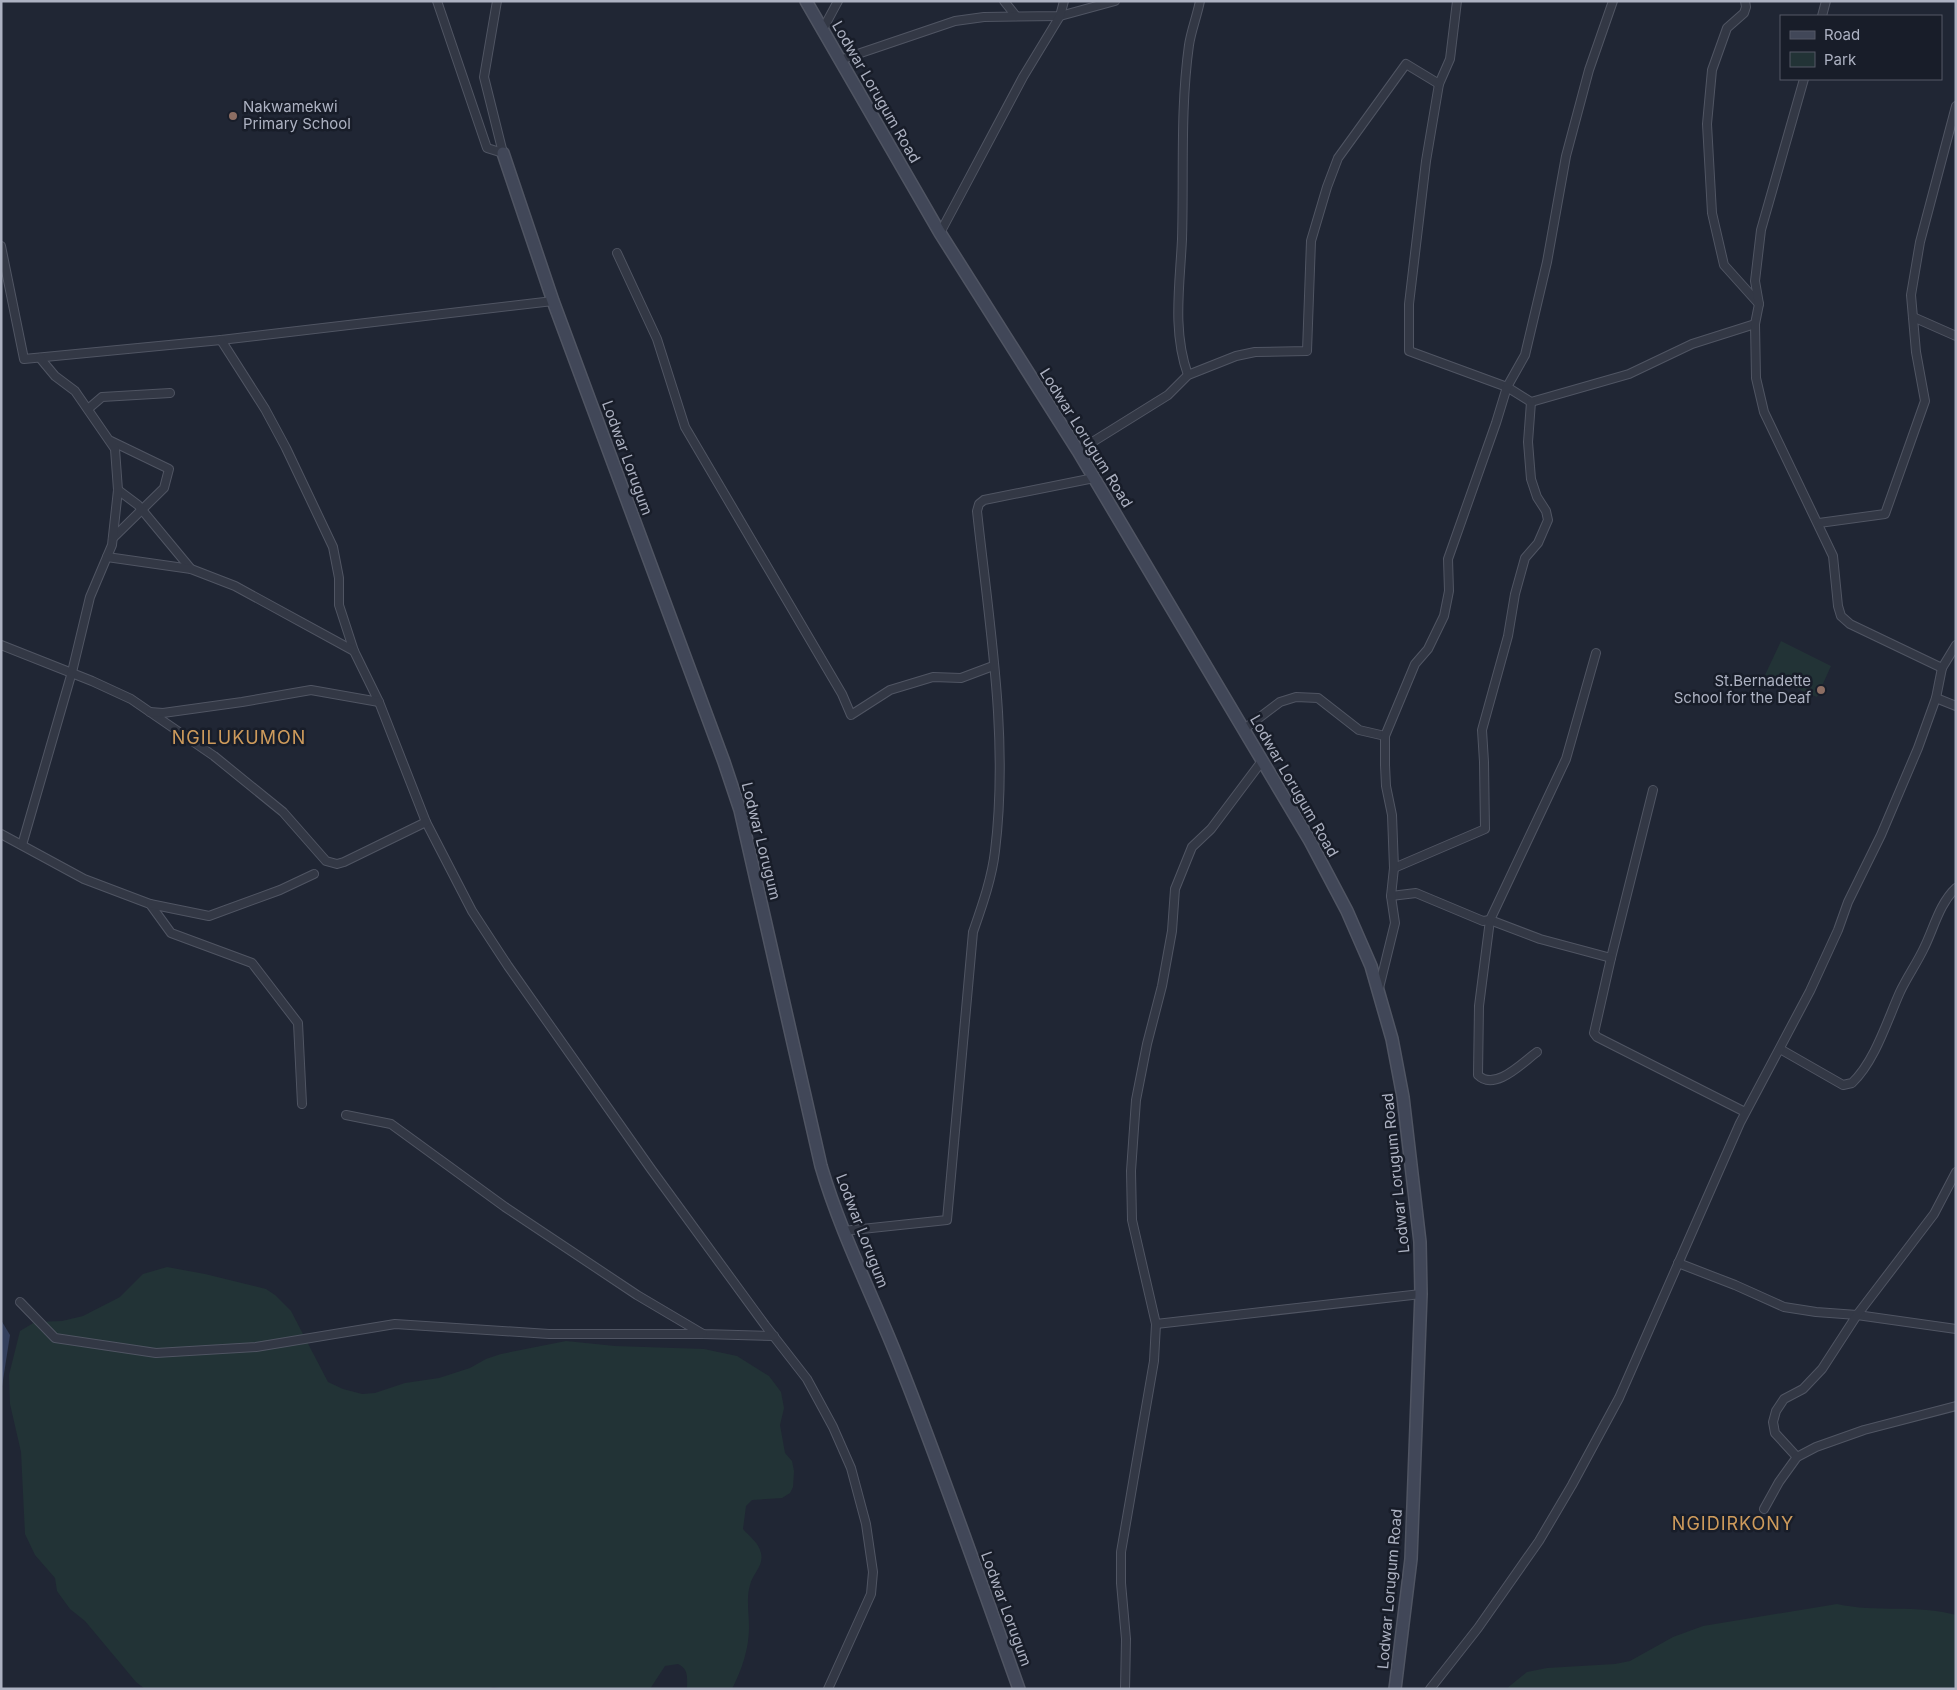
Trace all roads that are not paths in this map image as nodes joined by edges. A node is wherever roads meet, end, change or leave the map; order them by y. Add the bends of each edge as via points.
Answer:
1 (437, 1) edge
2 (497, 1) edge
3 (806, 1) edge
4 (838, 1) edge
5 (1004, 1) edge
6 (1064, 1) edge
7 (1115, 1) edge
8 (1200, 1) edge
9 (1457, 1) edge
10 (1613, 1) edge
11 (1744, 1) edge
12 (1826, 1) edge
13 (1822, 15) edge
14 (1016, 16) junction
15 (1060, 16) junction
16 (823, 29) junction
17 (840, 60) junction
18 (1804, 80) edge
19 (1439, 84) junction
20 (1956, 106) edge
21 (503, 153) junction
22 (940, 233) junction
23 (1, 246) edge
24 (617, 253) dead end
25 (553, 301) junction
26 (1759, 304) junction
27 (1913, 317) junction
28 (1755, 324) junction
29 (1956, 336) edge
30 (221, 340) junction
31 (40, 358) junction
32 (1188, 375) junction
33 (1507, 387) junction
34 (170, 393) dead end
35 (1531, 402) junction
36 (88, 409) junction
37 (110, 440) junction
38 (1078, 451) junction
39 (1094, 478) junction
40 (118, 490) junction
41 (142, 509) junction
42 (1819, 523) junction
43 (113, 538) junction
44 (107, 557) junction
45 (191, 569) junction
46 (1956, 645) edge
47 (1, 646) edge
48 (354, 651) junction
49 (1596, 652) dead end
50 (993, 666) junction
51 (1942, 668) junction
52 (72, 672) junction
53 (1936, 698) junction
54 (379, 702) junction
55 (1956, 706) edge
56 (150, 712) junction
57 (1243, 730) junction
58 (1385, 736) junction
59 (1262, 761) junction
60 (1653, 790) dead end
61 (426, 822) junction
62 (1, 834) edge
63 (22, 845) junction
64 (1394, 868) junction
65 (314, 874) dead end
66 (1956, 888) edge
67 (1391, 896) junction
68 (150, 904) junction
69 (1490, 920) junction
70 (1611, 958) junction
71 (1379, 988) junction
72 (1780, 1049) junction
73 (1537, 1052) dead end
74 (302, 1104) dead end
75 (1745, 1112) junction
76 (346, 1115) dead end
77 (1956, 1172) edge
78 (844, 1231) junction
79 (1678, 1263) junction
80 (1421, 1294) junction
81 (20, 1302) dead end
82 (1857, 1315) junction
83 (1156, 1324) junction
84 (1956, 1329) edge
85 (703, 1334) junction
86 (774, 1336) junction
87 (1956, 1406) edge
88 (1797, 1458) junction
89 (1764, 1509) dead end
90 (828, 1689) edge
91 (1019, 1689) edge
92 (1125, 1689) edge
93 (1395, 1689) edge
94 (1430, 1689) edge

1 - 21 street via 487,148
2 - 21 street, Lodwar Lorugum via 484,77
3 - 16 main road, Lodwar Lorugum Road
4 - 16 street
5 - 14 street
6 - 15 street
7 - 15 street
8 - 32 street via 1189,44 1184,117 1178,312
9 - 19 street via 1450,59
10 - 33 street via 1589,70 1566,156 1547,262 1524,355
11 - 26 street via 1744,13 1727,28 1712,70 1707,124 1712,213 1724,265
12 - 13 street
14 - 15 street
14 - 17 street via 984,16 955,21
15 - 22 street via 1023,76
16 - 17 main road, Lodwar Lorugum Road
17 - 22 main road, Lodwar Lorugum Road
18 - 26 street via 1761,230 1755,281
19 - 32 street via 1406,64 1338,158 1311,241 1307,351 1255,352
19 - 33 street via 1408,304 1409,351
20 - 27 street via 1920,242 1911,295
21 - 25 main road, Lodwar Lorugum
22 - 38 main road, Lodwar Lorugum Road
23 - 31 street via 24,359
24 - 50 street via 657,339 685,427 842,694 851,715 890,690 933,677 961,678
25 - 30 street
25 - 78 main road, Lodwar Lorugum via 737,801 821,1166
26 - 28 street
27 - 29 street
27 - 42 street via 1926,402 1885,514
28 - 35 street via 1692,344 1629,374
28 - 42 street via 1756,378 1764,412
30 - 31 street
30 - 48 street via 286,448 333,547 339,578 339,605
31 - 36 street
32 - 38 street via 1168,395
33 - 35 street
33 - 58 street via 1448,559 1449,591 1444,616 1428,649 1415,664
34 - 36 street via 102,397
35 - 64 street via 1528,442 1531,479 1548,520 1538,543 1525,558 1482,730 1485,829
36 - 37 street
37 - 40 street via 115,448
37 - 41 street via 169,469 164,488
38 - 39 main road, Lodwar Lorugum Road
39 - 50 street via 984,500 978,504
39 - 57 main road, Lodwar Lorugum Road
40 - 41 street
40 - 43 street
41 - 43 street
41 - 45 street
42 - 51 street via 1833,556 1841,616 1850,624
43 - 44 street
44 - 45 street
44 - 52 street via 90,598
45 - 48 street via 235,586
46 - 51 street
47 - 52 street
48 - 54 street
49 - 69 street via 1566,759
50 - 78 street via 1000,728 998,824 995,853 973,932 947,1220
51 - 53 street
52 - 56 street via 131,699
52 - 63 street
53 - 55 street
53 - 72 street via 1881,835
54 - 56 street via 311,690 242,702
54 - 61 street
56 - 61 street via 214,756 283,812 326,861 344,862
57 - 58 street via 1280,702 1296,697 1318,698 1359,730
57 - 59 main road, Lodwar Lorugum Road
58 - 64 street via 1385,779 1392,815
59 - 71 main road, Lodwar Lorugum Road via 1347,911
59 - 83 street via 1211,829 1192,846 1175,889 1172,931 1162,986 1136,1100 1131,1171 1132,1220
60 - 70 street
61 - 86 street via 472,911 508,966
62 - 63 street
63 - 68 street via 84,879
64 - 67 street
65 - 68 street via 209,916
66 - 72 street via 1947,896 1881,1038 1852,1084 1843,1085
67 - 69 street via 1416,893 1483,921
67 - 71 street via 1395,923
68 - 74 street via 171,933 252,962 298,1023
69 - 70 street via 1540,939
69 - 73 street via 1479,1006 1478,1075 1483,1079 1497,1080
70 - 75 street via 1595,1025 1597,1037
71 - 80 main road, Lodwar Lorugum Road via 1404,1097 1420,1242
72 - 75 street
75 - 79 street
76 - 85 street via 391,1124 505,1207 636,1294
77 - 82 street via 1934,1214
78 - 91 main road, Lodwar Lorugum via 924,1425
79 - 82 street via 1784,1307
79 - 94 street via 1623,1389 1572,1485 1539,1541 1473,1635
80 - 83 street
80 - 93 main road, Lodwar Lorugum Road via 1411,1559
81 - 85 street via 55,1338 156,1353 256,1347 395,1324 549,1334
82 - 84 street
82 - 88 street via 1822,1369 1803,1389 1784,1399 1774,1416 1775,1433
83 - 92 street via 1154,1361 1121,1552
85 - 86 street
86 - 90 street via 807,1379 851,1468 873,1572 871,1594
87 - 88 street via 1864,1430 1816,1447
88 - 89 street

